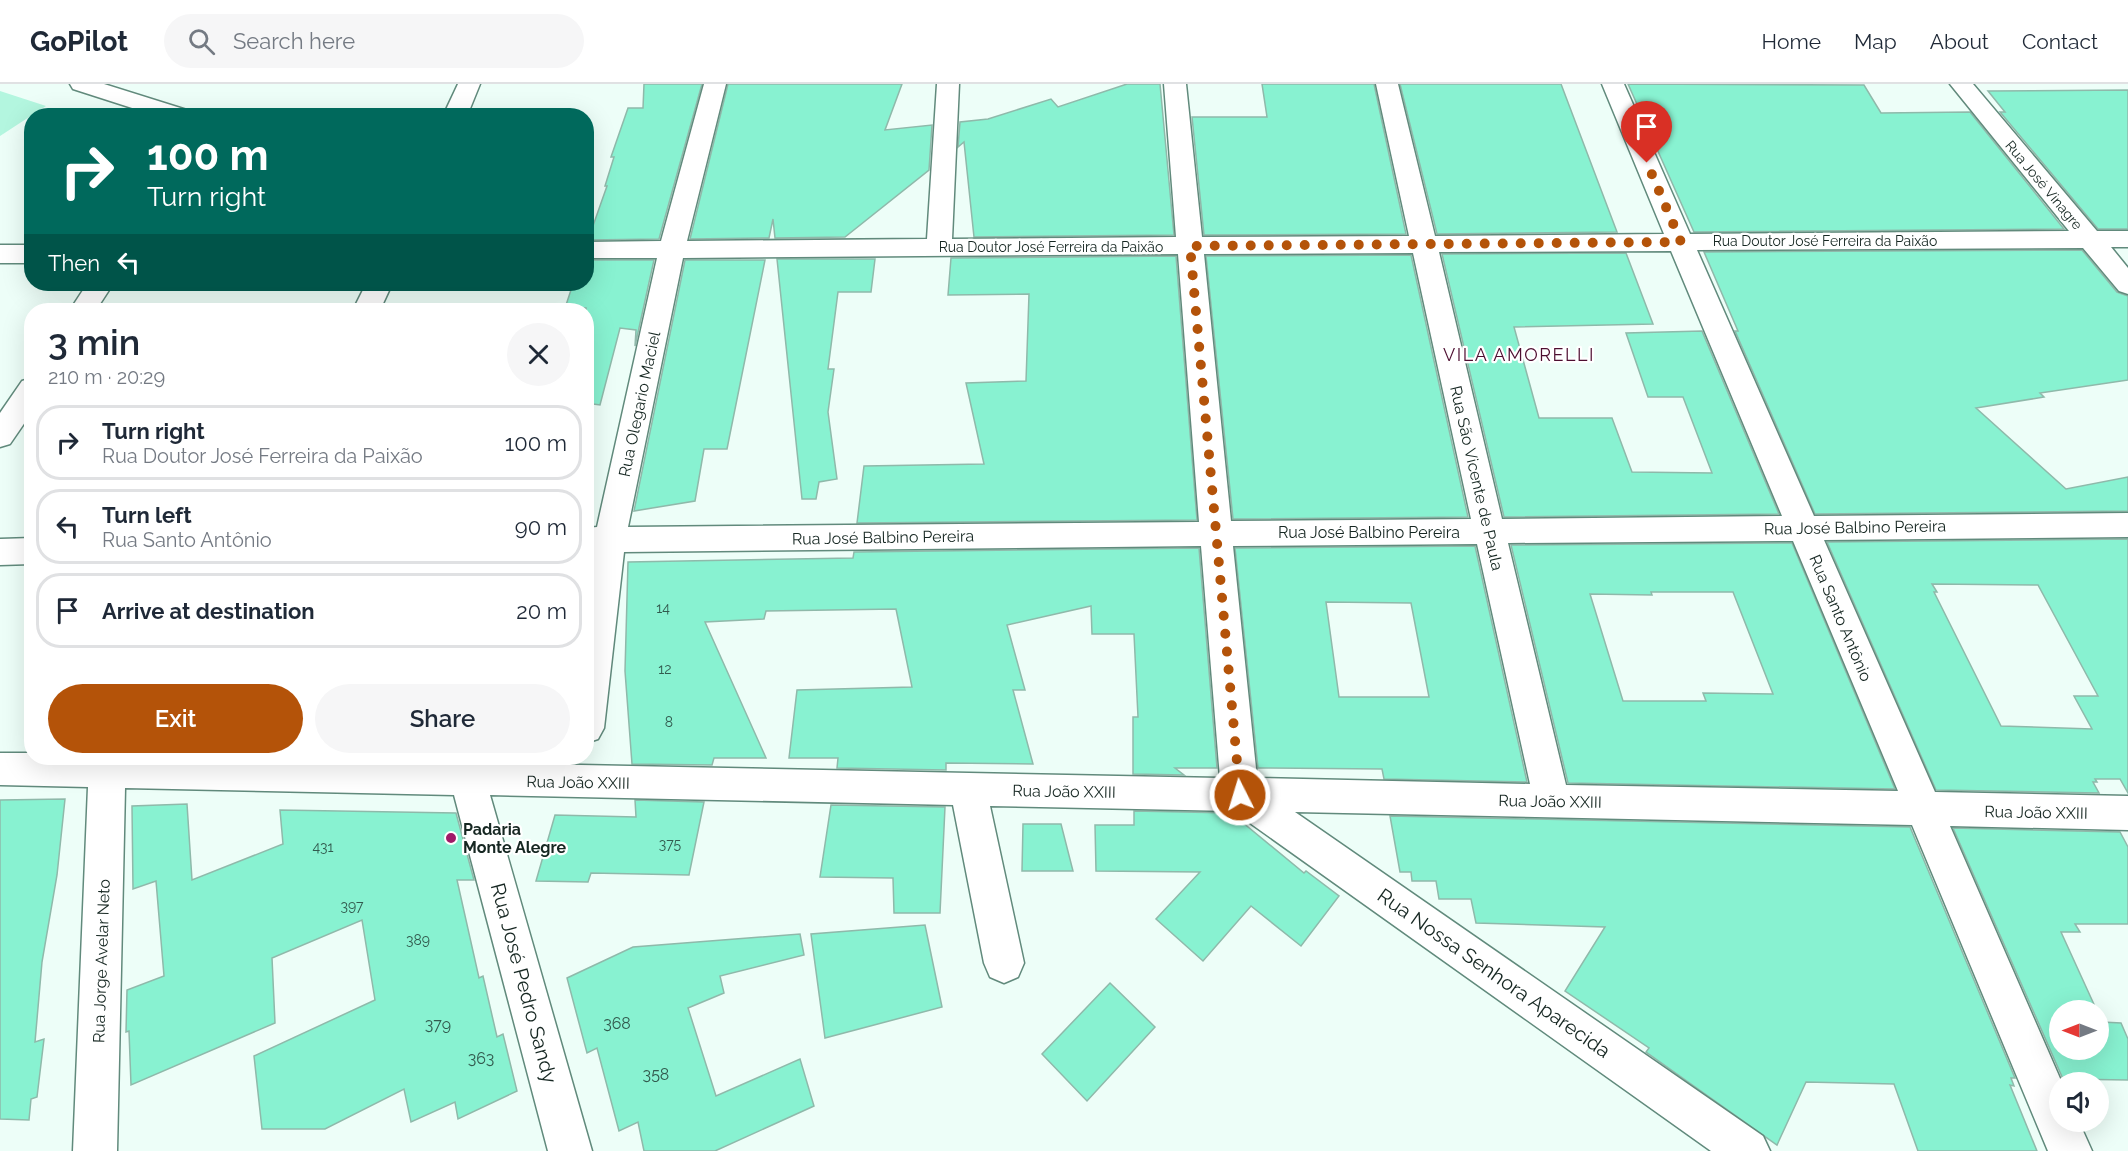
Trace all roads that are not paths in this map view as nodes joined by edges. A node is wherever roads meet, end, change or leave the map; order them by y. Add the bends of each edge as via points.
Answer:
1 (81, 84) edge
2 (469, 84) edge
3 (715, 84) edge
4 (948, 84) edge
5 (1175, 84) edge
6 (1387, 84) edge
7 (1613, 84) edge
8 (1961, 84) edge
9 (157, 108) edge
10 (458, 108) edge
11 (2089, 239) junction
12 (2128, 239) edge
13 (1681, 242) junction
14 (1423, 244) junction
15 (1190, 246) junction
16 (939, 247) junction
17 (672, 249) junction
18 (594, 250) edge
19 (0, 254) edge
20 (24, 254) edge
21 (2128, 285) edge
22 (24, 400) edge
23 (0, 436) edge
24 (2128, 525) edge
25 (1803, 528) junction
26 (1489, 531) junction
27 (1216, 533) junction
28 (598, 540) edge
29 (0, 552) edge
30 (24, 552) edge
31 (594, 603) edge
32 (0, 769) edge
33 (581, 770) edge
34 (107, 771) junction
35 (468, 780) junction
36 (968, 789) junction
37 (1240, 795) junction
38 (1552, 802) junction
39 (1924, 809) junction
40 (2128, 813) edge
41 (1004, 963) dead end
42 (95, 1151) edge
43 (570, 1151) edge
44 (1748, 1151) edge
45 (2070, 1151) edge

1 - 9 street
2 - 10 street
3 - 17 street, Rua Olegario Maciel
4 - 16 street
5 - 15 street
6 - 14 street, Rua São Vicente de Paula
7 - 13 street, Rua Santo Antônio
8 - 11 street, Rua José Vinagre
11 - 12 street, Rua Doutor José Ferreira da Paixão
11 - 13 street, Rua Doutor José Ferreira da Paixão
11 - 21 street, Rua José Vinagre
13 - 14 street, Rua Doutor José Ferreira da Paixão
13 - 25 street, Rua Santo Antônio
14 - 15 street, Rua Doutor José Ferreira da Paixão
14 - 26 street, Rua São Vicente de Paula
15 - 16 street, Rua Doutor José Ferreira da Paixão
15 - 27 street
16 - 17 street, Rua Doutor José Ferreira da Paixão
17 - 18 street, Rua Doutor José Ferreira da Paixão
17 - 28 street, Rua Olegario Maciel
19 - 20 street
22 - 23 street
24 - 25 street, Rua José Balbino Pereira
25 - 26 street, Rua José Balbino Pereira
25 - 39 street, Rua Santo Antônio
26 - 27 street, Rua José Balbino Pereira
26 - 38 street, Rua São Vicente de Paula
27 - 28 street, Rua José Balbino Pereira
27 - 37 street
28 - 31 street, Rua Olegario Maciel
29 - 30 street
32 - 34 street, Rua João XXIII
33 - 35 street, Rua João XXIII
33 - 36 street, Rua João XXIII
34 - 35 street, Rua João XXIII
34 - 42 street, Rua Jorge Avelar Neto
35 - 43 street, Rua José Pedro Sandy
36 - 37 street, Rua João XXIII
36 - 41 street
37 - 38 street, Rua João XXIII
37 - 44 street, Rua Nossa Senhora Aparecida
38 - 39 street, Rua João XXIII
39 - 40 street, Rua João XXIII
39 - 45 street, Rua Santo Antônio

